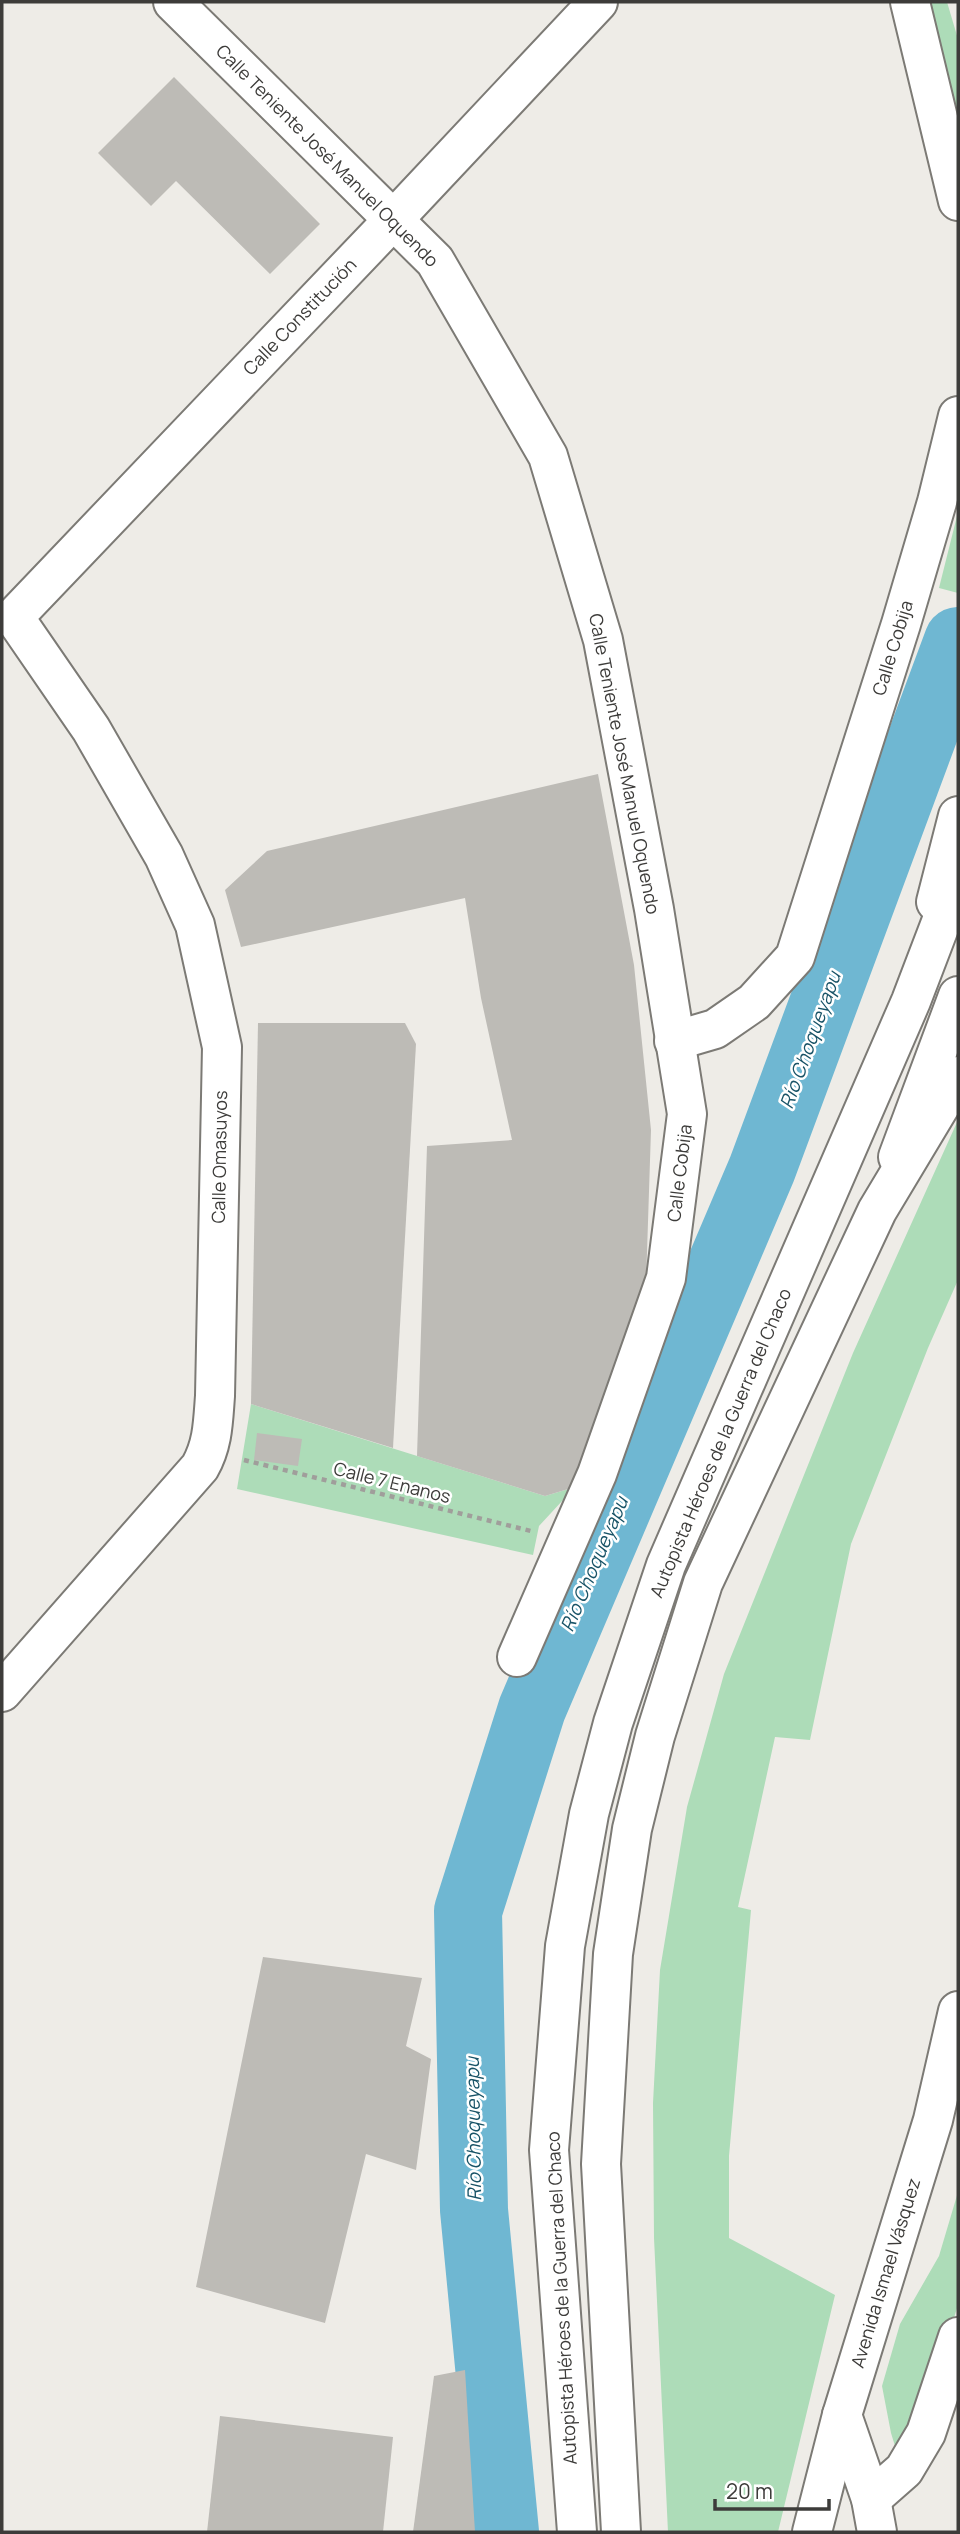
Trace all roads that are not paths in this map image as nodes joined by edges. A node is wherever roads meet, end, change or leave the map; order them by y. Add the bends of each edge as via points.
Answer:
1 (173, 2) edge
2 (597, 2) edge
3 (910, 2) edge
4 (958, 201) edge
5 (394, 219) junction
6 (958, 416) edge
7 (6, 617) edge
8 (958, 816) edge
9 (958, 878) edge
10 (958, 996) edge
11 (911, 1001) junction
12 (674, 1041) junction
13 (958, 1076) edge
14 (877, 1211) junction
15 (517, 1657) dead end
16 (2, 1692) edge
17 (958, 2011) edge
18 (958, 2337) edge
19 (842, 2415) junction
20 (874, 2515) edge
21 (577, 2532) edge
22 (621, 2532) edge
23 (812, 2532) edge

1 - 5 main road, Calle Teniente José Manuel Oquendo
2 - 5 main road, Calle Constitución
3 - 4 main road
5 - 7 main road, Calle Constitución
5 - 12 main road, Calle Teniente José Manuel Oquendo via 435,261 548,457 603,640
6 - 12 main road, Calle Cobija via 901,624 795,957 754,1002 715,1029
7 - 16 main road, Calle Omasuyos via 90,729 164,856 195,925 222,1047 215,1396 209,1451
8 - 11 main road
9 - 11 main road, Autopista Héroes de la Guerra del Chaco
10 - 14 main road
11 - 21 main road, Autopista Héroes de la Guerra del Chaco via 666,1564 613,1723 589,1814 565,1946 549,2150
12 - 15 main road, Calle Cobija via 687,1114 666,1278 597,1474
13 - 14 main road
14 - 22 main road via 703,1583 655,1736 632,1829 613,1954 601,2164
17 - 19 main road, Avenida Ismael Vásquez via 933,2120
18 - 20 main road via 926,2433
19 - 20 main road
19 - 23 main road, Avenida Ismael Vásquez

